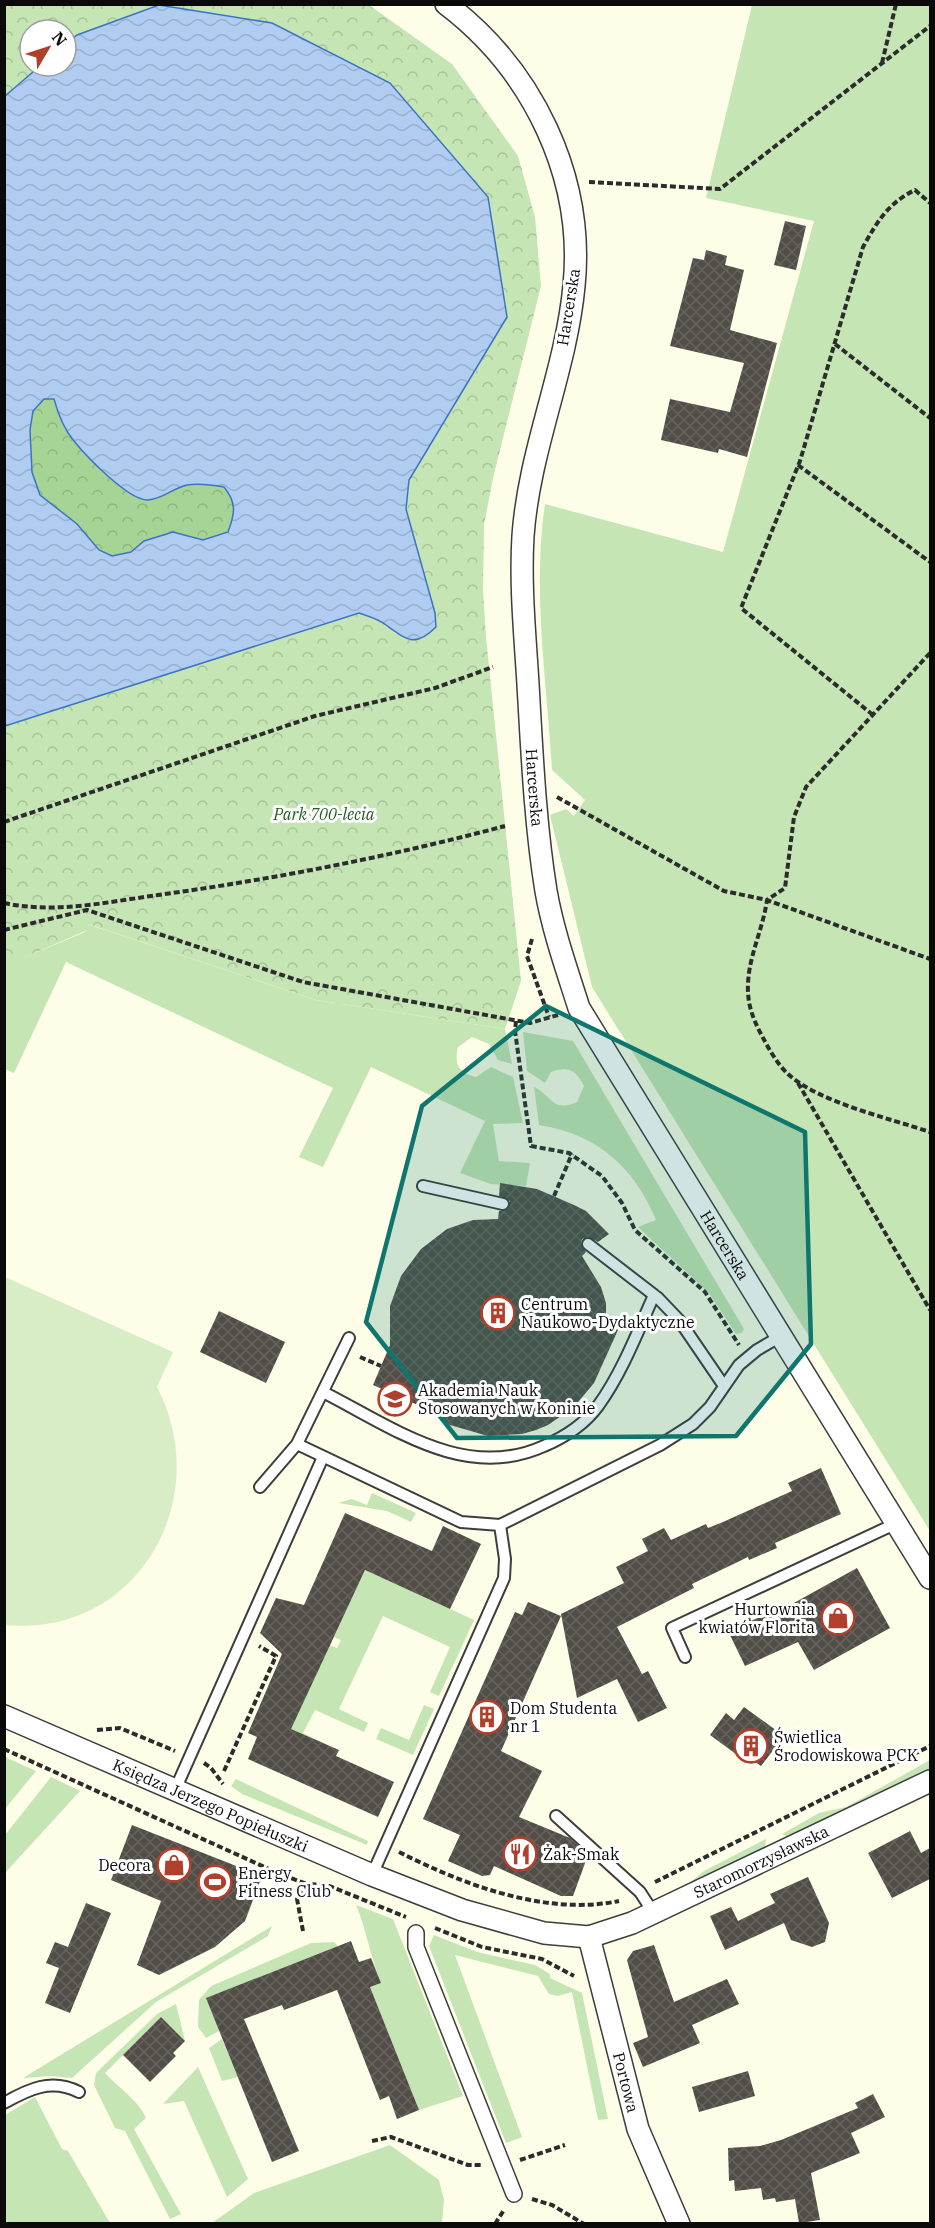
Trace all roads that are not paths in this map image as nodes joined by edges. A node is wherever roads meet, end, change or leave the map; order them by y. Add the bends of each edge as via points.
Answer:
1 (446, 4) edge
2 (423, 1186) dead end
3 (503, 1204) dead end
4 (588, 1244) dead end
5 (654, 1295) junction
6 (781, 1336) junction
7 (349, 1338) dead end
8 (724, 1386) junction
9 (323, 1392) junction
10 (297, 1444) junction
11 (323, 1457) junction
12 (260, 1487) dead end
13 (897, 1523) junction
14 (500, 1525) junction
15 (930, 1578) edge
16 (686, 1657) dead end
17 (4, 1716) edge
18 (930, 1781) edge
19 (175, 1790) junction
20 (556, 1816) dead end
21 (372, 1875) junction
22 (653, 1912) junction
23 (422, 1929) road end
24 (589, 1937) junction
25 (79, 2092) dead end
26 (4, 2103) edge
27 (514, 2194) road end
28 (679, 2223) edge

1 - 6 street, Harcerska via 483,37 527,93 546,125 567,181 574,218 574,287 539,436 523,536 535,794 547,893 579,1008
2 - 3 lane
4 - 5 lane
5 - 8 lane via 679,1320
5 - 9 lane via 608,1390 586,1420 556,1441 509,1459 488,1460 441,1450
6 - 8 lane via 747,1357
6 - 13 street, Harcerska
7 - 9 lane
8 - 14 lane via 698,1420 660,1445
9 - 10 lane
10 - 11 lane
10 - 12 lane
11 - 14 lane via 461,1522
11 - 19 lane
13 - 15 street, Harcerska
13 - 16 lane via 672,1628
14 - 21 lane via 504,1578
17 - 19 street, Księdza Jerzego Popiełuszki
18 - 22 street, Staromorzysławska
19 - 21 street, Księdza Jerzego Popiełuszki
20 - 22 lane via 640,1892
21 - 24 street, Księdza Jerzego Popiełuszki via 500,1922 544,1933
22 - 24 street, Staromorzysławska
23 - 27 street via 416,1947
24 - 28 street, Portowa via 638,2129
25 - 26 lane via 66,2085 31,2087

